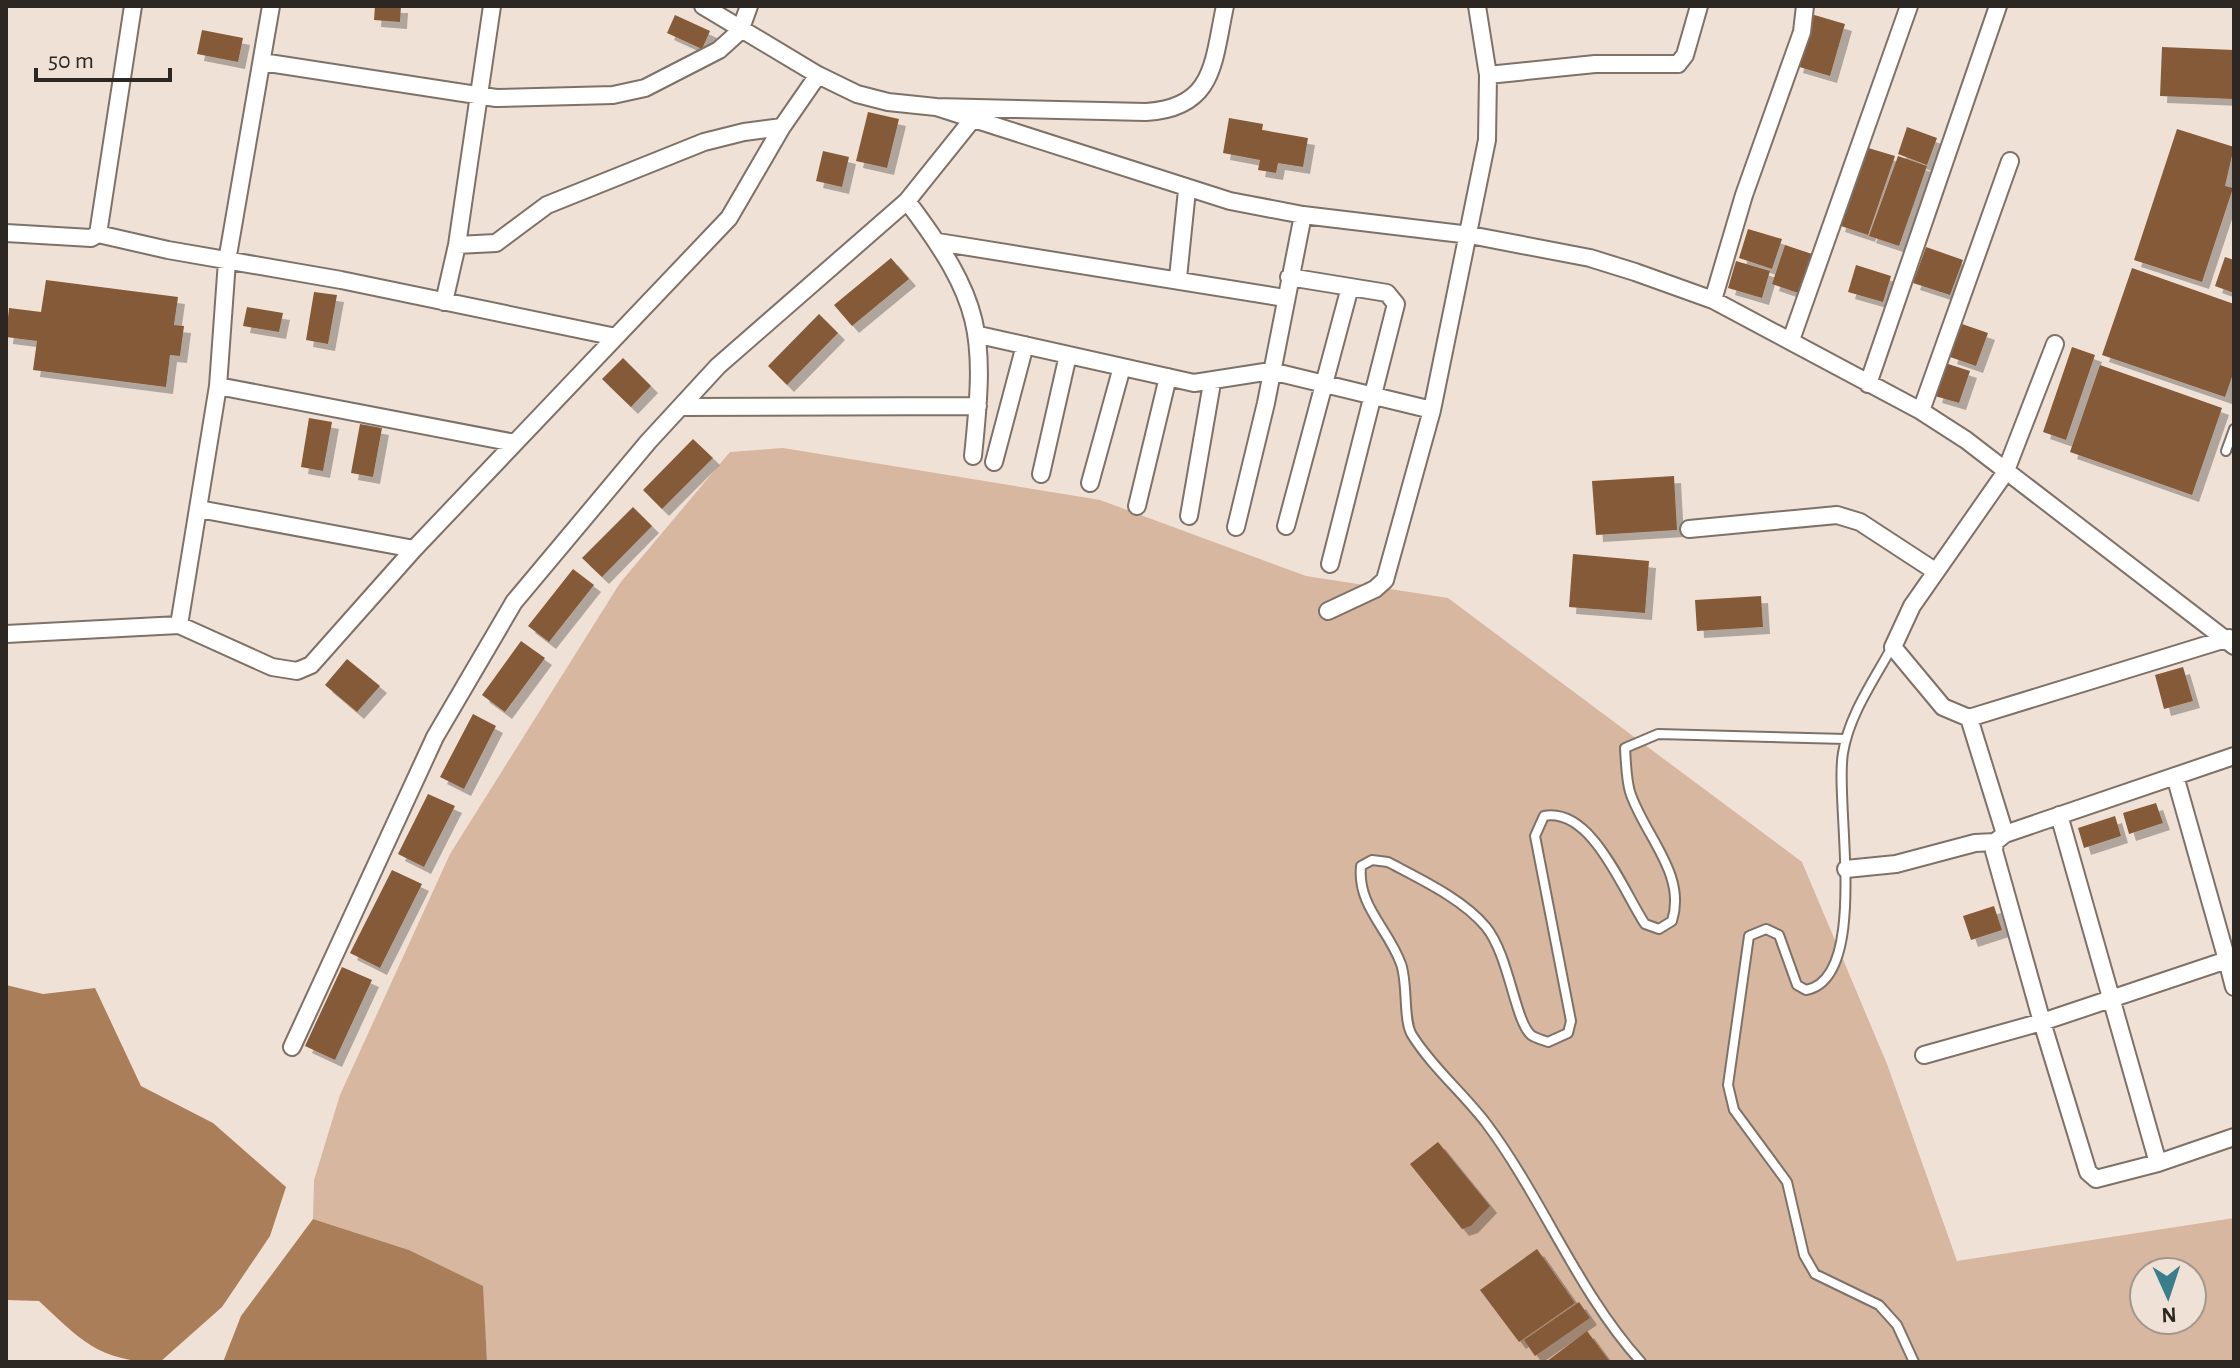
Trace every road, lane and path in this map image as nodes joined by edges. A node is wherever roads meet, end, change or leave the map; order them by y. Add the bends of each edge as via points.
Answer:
1 (133, 6) edge
2 (271, 6) edge
3 (492, 6) edge
4 (703, 6) edge
5 (749, 6) edge
6 (1225, 6) edge
7 (1477, 6) edge
8 (1699, 6) edge
9 (1805, 6) edge
10 (1909, 6) edge
11 (1998, 6) edge
12 (740, 31) junction
13 (262, 62) junction
14 (818, 75) junction
15 (1488, 75) junction
16 (479, 96) junction
17 (936, 107) junction
18 (972, 120) junction
19 (782, 127) junction
20 (2010, 161) dead end
21 (1187, 190) junction
22 (907, 201) junction
23 (1303, 215) junction
24 (6, 233) edge
25 (98, 234) junction
26 (1470, 235) junction
27 (938, 242) junction
28 (457, 245) junction
29 (227, 261) junction
30 (1289, 277) junction
31 (1178, 278) junction
32 (1350, 287) junction
33 (1285, 298) junction
34 (1713, 300) junction
35 (444, 302) junction
36 (979, 335) junction
37 (616, 337) junction
38 (1791, 340) junction
39 (2055, 344) dead end
40 (1025, 345) junction
41 (1068, 355) junction
42 (1122, 367) junction
43 (1271, 371) junction
44 (1168, 377) junction
45 (1212, 383) junction
46 (1324, 383) junction
47 (1868, 384) junction
48 (218, 386) junction
49 (1373, 396) junction
50 (978, 406) junction
51 (681, 407) junction
52 (1432, 410) junction
53 (1921, 411) junction
54 (2234, 429) edge
55 (515, 443) junction
56 (2226, 451) dead end
57 (973, 456) dead end
58 (994, 462) dead end
59 (2005, 473) junction
60 (1041, 474) dead end
61 (1090, 483) dead end
62 (1137, 506) dead end
63 (199, 509) junction
64 (1189, 516) dead end
65 (1286, 526) dead end
66 (1236, 527) dead end
67 (1689, 529) dead end
68 (414, 549) junction
69 (1330, 564) dead end
70 (1935, 571) junction
71 (1328, 611) dead end
72 (179, 625) junction
73 (6, 634) edge
74 (2231, 641) edge
75 (1893, 647) junction
76 (1969, 718) junction
77 (1846, 739) junction
78 (2234, 756) edge
79 (2175, 776) junction
80 (2059, 815) junction
81 (2000, 838) junction
82 (1846, 869) junction
83 (2230, 958) edge
84 (2234, 987) edge
85 (2109, 999) junction
86 (2042, 1022) junction
87 (292, 1047) dead end
88 (1924, 1055) dead end
89 (2234, 1137) edge
90 (2158, 1163) junction
91 (1641, 1362) edge
92 (1914, 1362) edge

1 - 25 street
2 - 13 street
3 - 16 street
4 - 12 street
5 - 12 street
6 - 17 street via 1208,80 1200,93 1179,107 1146,112
7 - 15 street
8 - 15 street via 1678,64 1595,64
9 - 34 street via 1802,32
10 - 38 street
11 - 47 street
12 - 14 street
12 - 16 street via 719,50 630,93
13 - 16 street
13 - 29 street
14 - 17 street via 857,94
14 - 19 street
15 - 26 street via 1487,140
16 - 28 street
17 - 18 street
18 - 21 street
18 - 22 street
19 - 28 street via 704,142 547,205 496,243
19 - 37 street via 729,218
20 - 53 street
21 - 23 street
21 - 31 street
22 - 27 street
22 - 51 street via 718,366
23 - 26 street
23 - 30 street
24 - 25 street via 91,238
25 - 29 street
26 - 34 street via 1590,258
26 - 52 street
27 - 31 street
27 - 36 street via 961,283
28 - 35 street
29 - 35 street
29 - 48 street
30 - 32 street
30 - 33 street
31 - 33 street
32 - 46 street
32 - 49 street via 1387,293 1396,304
33 - 43 street
34 - 38 street
35 - 37 street
36 - 40 street
36 - 50 street
37 - 55 street
38 - 47 street
39 - 59 street
40 - 41 street
40 - 58 street
41 - 42 street
41 - 60 street
42 - 44 street
42 - 61 street
43 - 45 street
43 - 46 street
43 - 66 street
44 - 45 street
44 - 62 street
45 - 64 street
46 - 49 street
46 - 65 street
47 - 53 street
48 - 55 street
48 - 63 street
49 - 52 street
49 - 69 street
50 - 51 street
50 - 57 street
51 - 87 street via 534,576 496,629 428,751
52 - 71 street via 1385,580
53 - 59 street
54 - 56 lane
55 - 68 street
59 - 70 street
59 - 74 street
63 - 68 street
63 - 72 street
67 - 70 street via 1837,515 1860,522
68 - 72 street via 306,668 272,667
70 - 75 street
72 - 73 street
74 - 76 street
75 - 76 street via 1943,707
75 - 77 lane
76 - 81 street
77 - 82 lane via 1840,789
77 - 91 lane via 1658,734 1625,748 1630,792 1671,876 1677,905 1672,921 1659,929 1645,924 1591,836 1567,816 1544,816 1535,836 1571,1021 1568,1033 1548,1042 1531,1035 1521,1019 1507,966 1484,924 1388,862 1372,860 1361,866 1364,901 1394,946 1406,979 1410,1032 1487,1124 1593,1300
78 - 79 street
79 - 80 street
79 - 83 street
80 - 81 street
80 - 85 street
81 - 82 street via 1896,864
81 - 86 street via 1994,851
82 - 92 lane via 1842,940 1820,985 1806,990 1797,985 1783,941 1773,931 1759,929 1749,936 1730,1098 1747,1131 1787,1182 1804,1255 1815,1274 1889,1314
83 - 84 street
83 - 85 street
85 - 86 street
85 - 90 street
86 - 88 street
86 - 90 street via 2090,1175 2106,1179
89 - 90 street

